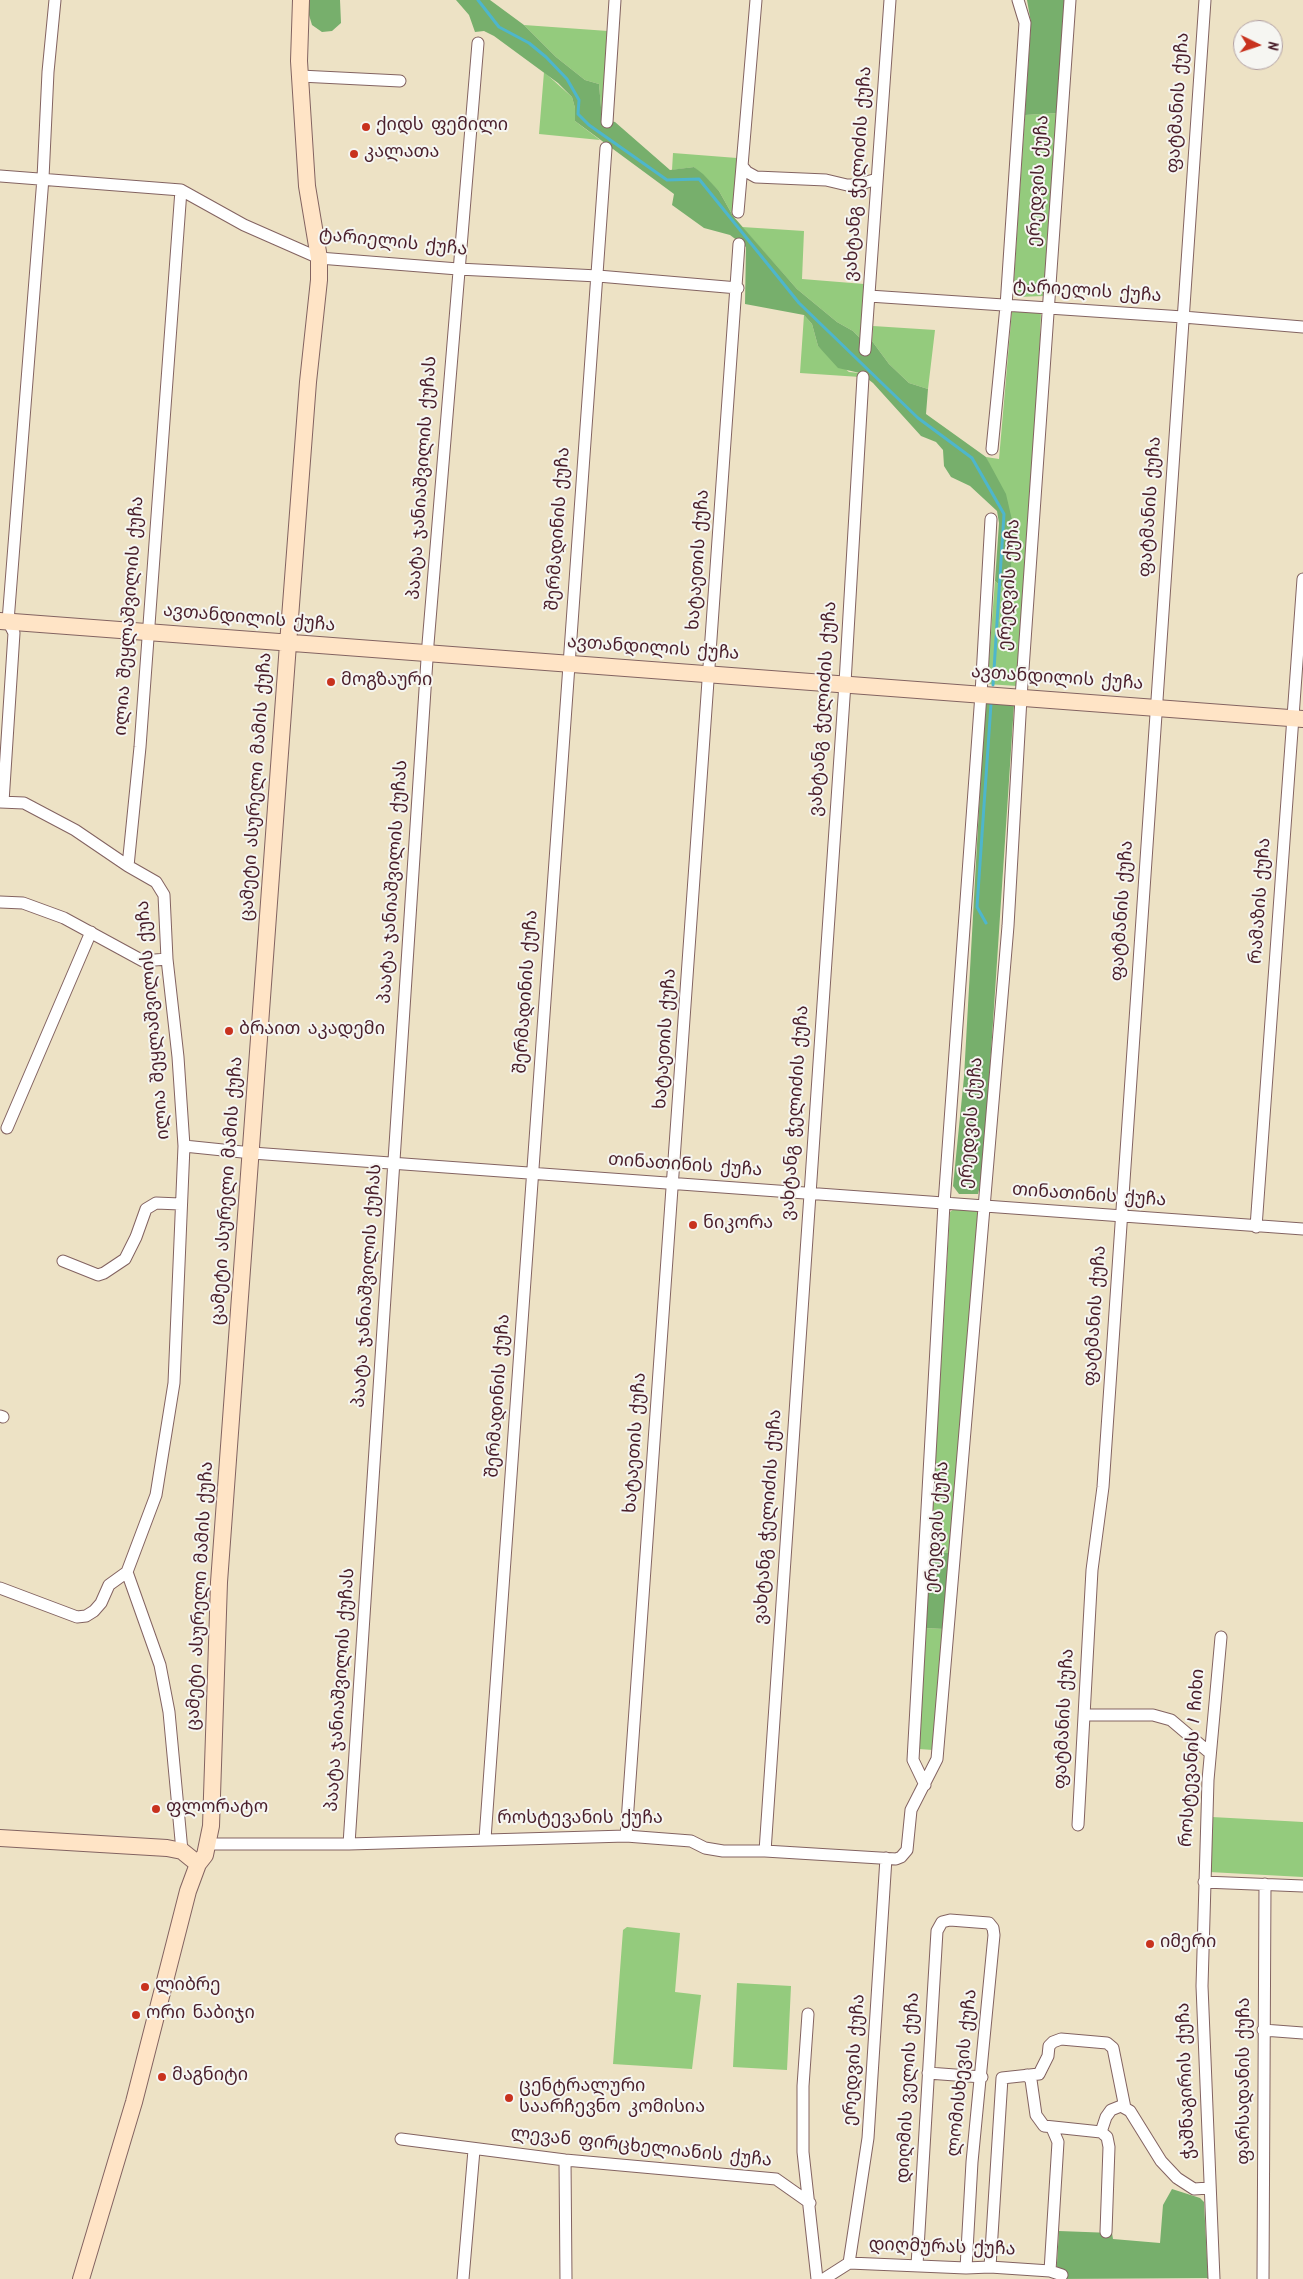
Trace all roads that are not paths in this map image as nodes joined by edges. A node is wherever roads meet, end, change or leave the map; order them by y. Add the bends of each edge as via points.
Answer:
1 (55, 0) edge
2 (301, 0) edge
3 (615, 0) edge
4 (756, 0) edge
5 (890, 0) edge
6 (1018, 0) edge
7 (1070, 0) edge
8 (1205, 0) edge
9 (478, 43) dead end
10 (300, 76) junction
11 (400, 81) dead end
12 (607, 122) dead end
13 (606, 148) dead end
14 (742, 166) junction
15 (0, 176) edge
16 (43, 178) junction
17 (877, 178) junction
18 (181, 190) junction
19 (738, 212) dead end
20 (740, 244) dead end
21 (319, 258) junction
22 (458, 269) junction
23 (598, 276) junction
24 (738, 288) junction
25 (869, 296) junction
26 (1006, 306) junction
27 (1049, 309) junction
28 (1183, 317) junction
29 (1303, 327) edge
30 (865, 350) dead end
31 (863, 378) dead end
32 (992, 449) dead end
33 (991, 519) dead end
34 (1303, 579) edge
35 (4, 621) edge
36 (147, 631) junction
37 (288, 644) junction
38 (428, 654) junction
39 (568, 664) junction
40 (710, 674) junction
41 (845, 684) junction
42 (981, 694) junction
43 (1021, 698) junction
44 (1155, 707) junction
45 (1298, 719) edge
46 (2, 802) edge
47 (128, 866) junction
48 (0, 902) edge
49 (91, 932) junction
50 (167, 960) junction
51 (7, 1128) dead end
52 (184, 1146) junction
53 (252, 1153) junction
54 (394, 1163) junction
55 (534, 1173) junction
56 (674, 1184) junction
57 (809, 1194) junction
58 (180, 1204) junction
59 (944, 1204) junction
60 (984, 1206) junction
61 (1122, 1217) junction
62 (1256, 1226) junction
63 (1303, 1229) edge
64 (63, 1261) dead end
65 (127, 1572) junction
66 (0, 1588) edge
67 (1221, 1638) dead end
68 (1084, 1715) junction
69 (1210, 1753) junction
70 (925, 1785) junction
71 (1078, 1825) dead end
72 (626, 1836) junction
73 (0, 1838) edge
74 (485, 1840) junction
75 (208, 1844) junction
76 (349, 1844) junction
77 (765, 1851) junction
78 (182, 1852) junction
79 (886, 1858) junction
80 (198, 1864) junction
81 (1204, 1882) junction
82 (1264, 1884) junction
83 (1303, 1886) edge
84 (950, 1920) joint
85 (808, 2014) dead end
86 (1263, 2030) junction
87 (1303, 2032) edge
88 (983, 2071) junction
89 (928, 2073) junction
90 (1027, 2076) junction
91 (1002, 2078) junction
92 (1125, 2108) junction
93 (1052, 2128) junction
94 (1101, 2132) junction
95 (401, 2140) dead end
96 (474, 2150) junction
97 (565, 2160) junction
98 (1209, 2188) junction
99 (810, 2203) junction
100 (1106, 2232) dead end
101 (850, 2263) junction
102 (918, 2265) junction
103 (990, 2267) junction
104 (966, 2268) junction
105 (1050, 2271) junction
106 (1062, 2275) dead end
107 (81, 2279) edge
108 (463, 2279) edge
109 (566, 2279) edge
110 (817, 2279) edge
111 (824, 2279) edge
112 (1214, 2279) edge
113 (1263, 2279) edge

1 - 16 street
2 - 10 street, ცამეტი ასურელი მამის ქუჩა
3 - 12 street
4 - 14 street
5 - 17 street, ვახტანგ ჭელიძის ქუჩა
6 - 26 street, ერედვის ქუჩა via 1025,23
7 - 27 street, ერედვის ქუჩა
8 - 28 street, ფატმანის ქუჩა
9 - 22 street, პაატა ჯანიაშვილის ქუჩას
10 - 11 street
10 - 21 street, ცამეტი ასურელი მამის ქუჩა via 307,186
13 - 23 street, შერმადინის ქუჩა
14 - 17 street via 756,177 826,180 847,185
14 - 19 street
15 - 16 street, ტარიელის ქუჩა
16 - 18 street, ტარიელის ქუჩა
16 - 35 street
17 - 25 street, ვახტანგ ჭელიძის ქუჩა
18 - 21 street, ტარიელის ქუჩა via 244,226
18 - 36 street, ილია შეყლაშვილის ქუჩა
20 - 24 street, ხატაეთის ქუჩა
21 - 22 street, ტარიელის ქუჩა
21 - 37 street, ცამეტი ასურელი მამის ქუჩა
22 - 23 street, ტარიელის ქუჩა
22 - 38 street, პაატა ჯანიაშვილის ქუჩას
23 - 24 street, ტარიელის ქუჩა
23 - 39 street, შერმადინის ქუჩა
24 - 40 street, ხატაეთის ქუჩა
25 - 26 street, ტარიელის ქუჩა
25 - 30 street, ვახტანგ ჭელიძის ქუჩა
26 - 27 street, ტარიელის ქუჩა
26 - 32 street, ერედვის ქუჩა
27 - 28 street, ტარიელის ქუჩა
27 - 43 street, ერედვის ქუჩა
28 - 29 street, ტარიელის ქუჩა
28 - 44 street, ფატმანის ქუჩა
31 - 41 street, ვახტანგ ჭელიძის ქუჩა
33 - 42 street, ერედვის ქუჩა
34 - 45 street, რამაზის ქუჩა
35 - 36 street, ავთანდილის ქუჩა
35 - 46 street via 14,633
36 - 37 street, ავთანდილის ქუჩა
36 - 47 street, ილია შეყლაშვილის ქუჩა
37 - 38 street, ავთანდილის ქუჩა
37 - 53 street, ცამეტი ასურელი მამის ქუჩა
38 - 39 street, ავთანდილის ქუჩა
38 - 54 street, პაატა ჯანიაშვილის ქუჩას
39 - 40 street, ავთანდილის ქუჩა
39 - 55 street, შერმადინის ქუჩა
40 - 41 street, ავთანდილის ქუჩა
40 - 56 street, ხატაეთის ქუჩა
41 - 42 street, ავთანდილის ქუჩა
41 - 57 street, ვახტანგ ჭელიძის ქუჩა
42 - 43 street, ავთანდილის ქუჩა
42 - 59 street, ერედვის ქუჩა
43 - 44 street, ავთანდილის ქუჩა
43 - 60 street, ერედვის ქუჩა via 1008,926
44 - 45 street, ავთანდილის ქუჩა
44 - 61 street, ფატმანის ქუჩა
45 - 62 street, რამაზის ქუჩა
46 - 47 street via 24,803 75,830
47 - 50 street, ილია შეყლაშვილის ქუჩა via 156,882 164,896
48 - 49 street via 24,902
49 - 50 street via 143,961
49 - 51 street
50 - 52 street, ილია შეყლაშვილის ქუჩა
52 - 53 street, თინათინის ქუჩა
52 - 58 street, ილია შეყლაშვილის ქუჩა
53 - 54 street, თინათინის ქუჩა
53 - 75 street, ცამეტი ასურელი მამის ქუჩა via 219,1582
54 - 55 street, თინათინის ქუჩა
54 - 76 street, პაატა ჯანიაშვილის ქუჩას
55 - 56 street, თინათინის ქუჩა
55 - 74 street, შერმადინის ქუჩა
56 - 57 street, თინათინის ქუჩა
56 - 72 street, ხატაეთის ქუჩა
57 - 59 street, თინათინის ქუჩა
57 - 77 street, ვახტანგ ჭელიძის ქუჩა
58 - 64 street via 156,1203 146,1209 125,1259 98,1275
58 - 65 street, ილია შეყლაშვილის ქუჩა via 174,1383 156,1494
59 - 60 street, თინათინის ქუჩა
59 - 70 street, ერედვის ქუჩა via 913,1760
60 - 61 street, თინათინის ქუჩა
60 - 70 street, ერედვის ქუჩა via 938,1759
61 - 62 street, თინათინის ქუჩა
61 - 68 street, ფატმანის ქუჩა via 1103,1488 1092,1570
62 - 63 street, თინათინის ქუჩა
65 - 66 street via 109,1585 101,1603 86,1616 77,1616
65 - 78 street via 160,1665 169,1712
67 - 69 street, როსტევანის I ჩიხი
68 - 69 street via 1162,1717 1171,1720
68 - 71 street, ფატმანის ქუჩა
69 - 81 street, როსტევანის I ჩიხი
70 - 79 street, როსტევანის ქუჩა via 911,1810 907,1850 901,1857
72 - 74 street, როსტევანის ქუჩა
72 - 77 street, როსტევანის ქუჩა via 691,1841 705,1848 723,1851
73 - 78 street via 168,1848
74 - 76 street, როსტევანის ქუჩა
75 - 76 street, როსტევანის ქუჩა
75 - 80 street, ცამეტი ასურელი მამის ქუჩა
77 - 79 street, როსტევანის ქუჩა
78 - 80 street
79 - 101 street, ერედვის ქუჩა via 868,2138
80 - 107 street, ცამეტი ასურელი მამის ქუჩა via 188,1891 134,2102
81 - 82 street
81 - 98 street, ჭაშნაგირის ქუჩა via 1202,1986
82 - 83 street
82 - 86 street, ფარსადანის ქუჩა
84 - 88 street, ლომისხევის ქუჩა via 989,1923 993,1928
84 - 89 street, დიღმის ველის ქუჩა via 942,1922 937,1931
85 - 99 street via 803,2152
86 - 87 street
86 - 113 street, ფარსადანის ქუჩა
88 - 89 street
88 - 91 street
88 - 104 street, ლომისხევის ქუჩა via 972,2162
89 - 102 street, დიღმის ველის ქუჩა
90 - 91 street
90 - 92 street via 1039,2074 1053,2042 1061,2039 1107,2043 1112,2048
90 - 93 street via 1031,2080 1039,2122
91 - 103 street
92 - 94 street via 1121,2106 1111,2110
92 - 98 street via 1161,2161 1177,2178 1194,2189
93 - 94 street
93 - 105 street via 1058,2142
94 - 100 street via 1107,2137 1109,2147
95 - 96 street, ლევან ფირცხელიანის ქუჩა
96 - 97 street, ლევან ფირცხელიანის ქუჩა
96 - 108 street
97 - 99 street, ლევან ფირცხელიანის ქუჩა via 776,2180
97 - 109 street
98 - 112 street, ჭაშნაგირის ქუჩა
99 - 110 street
101 - 102 street, დიღმურას ქუჩა
101 - 111 street, დიღმურას ქუჩა
102 - 104 street, დიღმურას ქუჩა
103 - 104 street, დიღმურას ქუჩა
103 - 105 street, დიღმურას ქუჩა
105 - 106 street, დიღმურას ქუჩა

